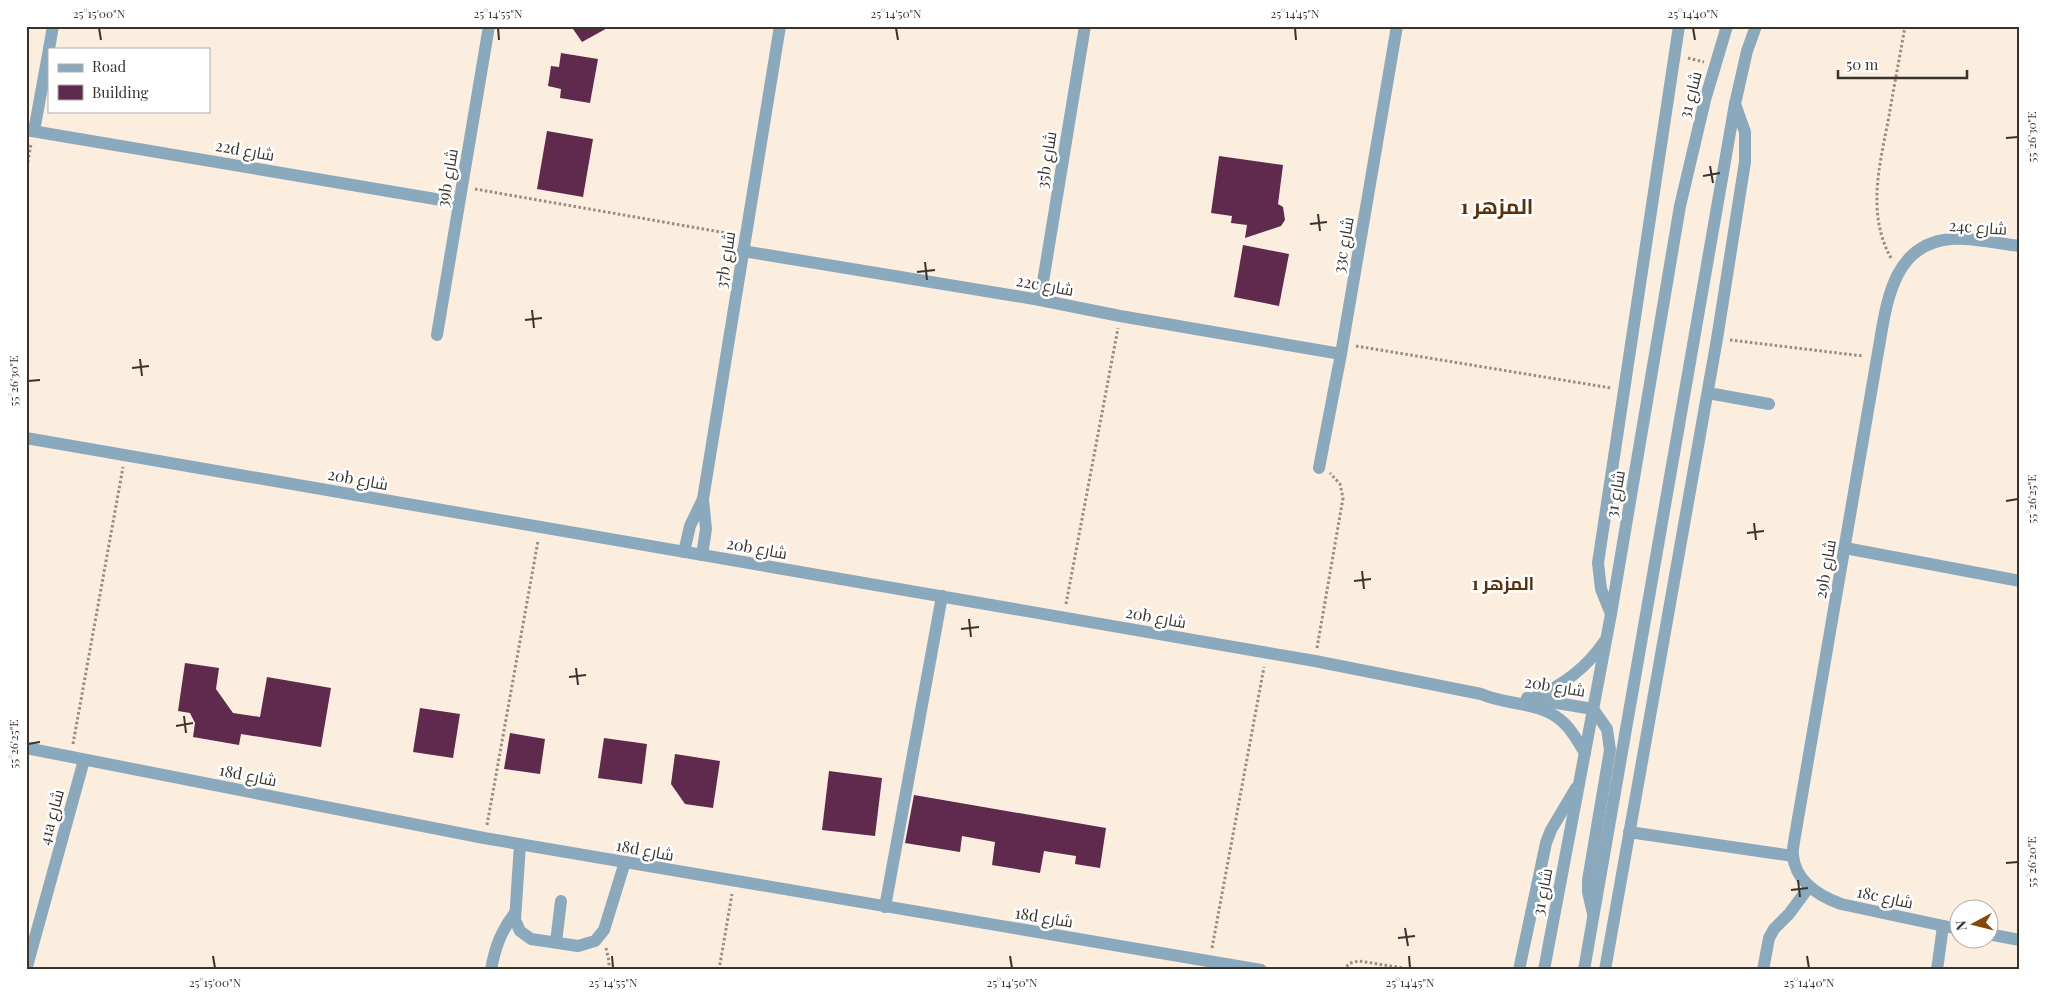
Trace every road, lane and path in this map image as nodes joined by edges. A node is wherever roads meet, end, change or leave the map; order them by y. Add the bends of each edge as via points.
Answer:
1 (53, 26) edge
2 (489, 26) edge
3 (780, 26) edge
4 (1085, 26) edge
5 (1397, 26) edge
6 (1679, 26) edge
7 (1727, 26) edge
8 (1756, 26) edge
9 (1905, 26) edge
10 (49, 48) edge
11 (48, 53) edge
12 (1735, 104) junction
13 (30, 130) edge
14 (26, 172) edge
15 (462, 186) junction
16 (459, 203) junction
17 (746, 236) junction
18 (2020, 246) edge
19 (743, 251) junction
20 (1909, 257) joint
21 (1898, 271) junction
22 (1040, 300) junction
23 (1120, 316) junction
24 (437, 335) dead end
25 (1718, 339) junction
26 (1342, 349) junction
27 (1877, 358) junction
28 (1624, 390) junction
29 (1708, 393) junction
30 (1769, 404) dead end
31 (26, 438) edge
32 (125, 455) junction
33 (1319, 468) joint
34 (703, 499) junction
35 (541, 527) junction
36 (1845, 548) junction
37 (684, 552) junction
38 (702, 555) junction
39 (2020, 581) edge
40 (942, 596) junction
41 (1612, 614) junction
42 (1063, 617) junction
43 (1607, 638) junction
44 (1267, 653) junction
45 (1315, 661) junction
46 (1481, 694) junction
47 (1532, 699) junction
48 (1593, 709) junction
49 (26, 748) edge
50 (1585, 753) junction
51 (71, 757) junction
52 (84, 760) junction
53 (1580, 782) junction
54 (1629, 832) junction
55 (484, 838) junction
56 (520, 844) junction
57 (1793, 856) junction
58 (625, 862) junction
59 (734, 882) junction
60 (1809, 888) junction
61 (561, 901) dead end
62 (885, 907) junction
63 (515, 913) junction
64 (1594, 917) junction
65 (1943, 926) junction
66 (1948, 927) edge
67 (1998, 936) edge
68 (2020, 940) edge
69 (556, 942) junction
70 (1210, 961) junction
71 (1226, 967) edge
72 (26, 970) edge
73 (491, 970) edge
74 (719, 970) edge
75 (1261, 970) edge
76 (1343, 970) edge
77 (1416, 970) edge
78 (1519, 970) edge
79 (1544, 970) edge
80 (1584, 970) edge
81 (1605, 970) edge
82 (1763, 970) edge
83 (1937, 970) edge

1 - 10 street
2 - 15 street, 39b شارع
3 - 17 street, 37b شارع
4 - 22 street, 35b شارع
5 - 26 street, 33c شارع
6 - 28 street
7 - 41 street, شارع 31 via 1705,100 1680,206
8 - 12 street
9 - 21 path via 1876,189 1883,243
11 - 13 street
12 - 25 street via 1746,132 1747,147
12 - 64 street
13 - 14 path
13 - 16 street, 22d شارع
15 - 16 street, 39b شارع
15 - 17 path
16 - 24 street, 39b شارع
17 - 19 street, 37b شارع
18 - 20 street, 24c شارع via 1953,238 1922,247
19 - 22 street, 22c شارع
19 - 34 street, 37b شارع
20 - 21 street, 29b شارع
21 - 27 street, 29b شارع via 1887,304
22 - 23 street, 22c شارع
23 - 26 street, 22c شارع
23 - 42 path
25 - 27 path
25 - 29 street
26 - 28 path
26 - 33 street, 33c شارع
27 - 36 street, 29b شارع
28 - 41 street via 1598,563 1601,590
29 - 30 street
29 - 54 street
31 - 32 street, 20b شارع
32 - 35 street, 20b شارع
32 - 51 path
33 - 45 path via 1336,478 1343,498
34 - 37 street, 37b شارع via 690,526
34 - 38 street, 37b شارع via 706,529
35 - 37 street, 20b شارع
35 - 55 path
36 - 39 street
36 - 57 street, 29b شارع
37 - 38 street, 20b شارع
38 - 40 street, 20b شارع
40 - 42 street, 20b شارع
40 - 62 street
41 - 43 street, شارع 31
42 - 44 street, 20b شارع
43 - 47 street via 1575,675
43 - 48 street, شارع 31
44 - 45 street, 20b شارع
44 - 70 path
45 - 46 street, 20b شارع
46 - 47 street, 20b شارع
46 - 50 street, 20b شارع via 1554,716 1564,723
47 - 48 street, 20b شارع
48 - 50 street, شارع 31
48 - 64 street via 1607,729 1610,750 1588,880
49 - 51 street, 18d شارع
50 - 53 street, شارع 31
51 - 52 street, 18d شارع
52 - 55 street, 18d شارع
52 - 72 street, 41a شارع
53 - 78 street via 1546,843
53 - 79 street, شارع 31
54 - 57 street
54 - 81 street
55 - 56 street, 18d شارع
56 - 58 street, 18d شارع
56 - 63 street
57 - 60 street, 29b شارع via 1798,873
58 - 59 street, 18d شارع
58 - 69 street via 600,936 584,945
59 - 62 street, 18d شارع
59 - 74 path
60 - 65 street, 18c شارع via 1841,904
60 - 82 street via 1774,929
61 - 69 street
62 - 70 street, 18d شارع
63 - 69 street via 516,926 525,936
63 - 73 street via 499,936
64 - 80 street
65 - 66 street, 18c شارع
65 - 83 street
67 - 68 street
70 - 71 street, 18d شارع
71 - 75 street, 18d شارع
76 - 77 path via 1350,963 1359,961

